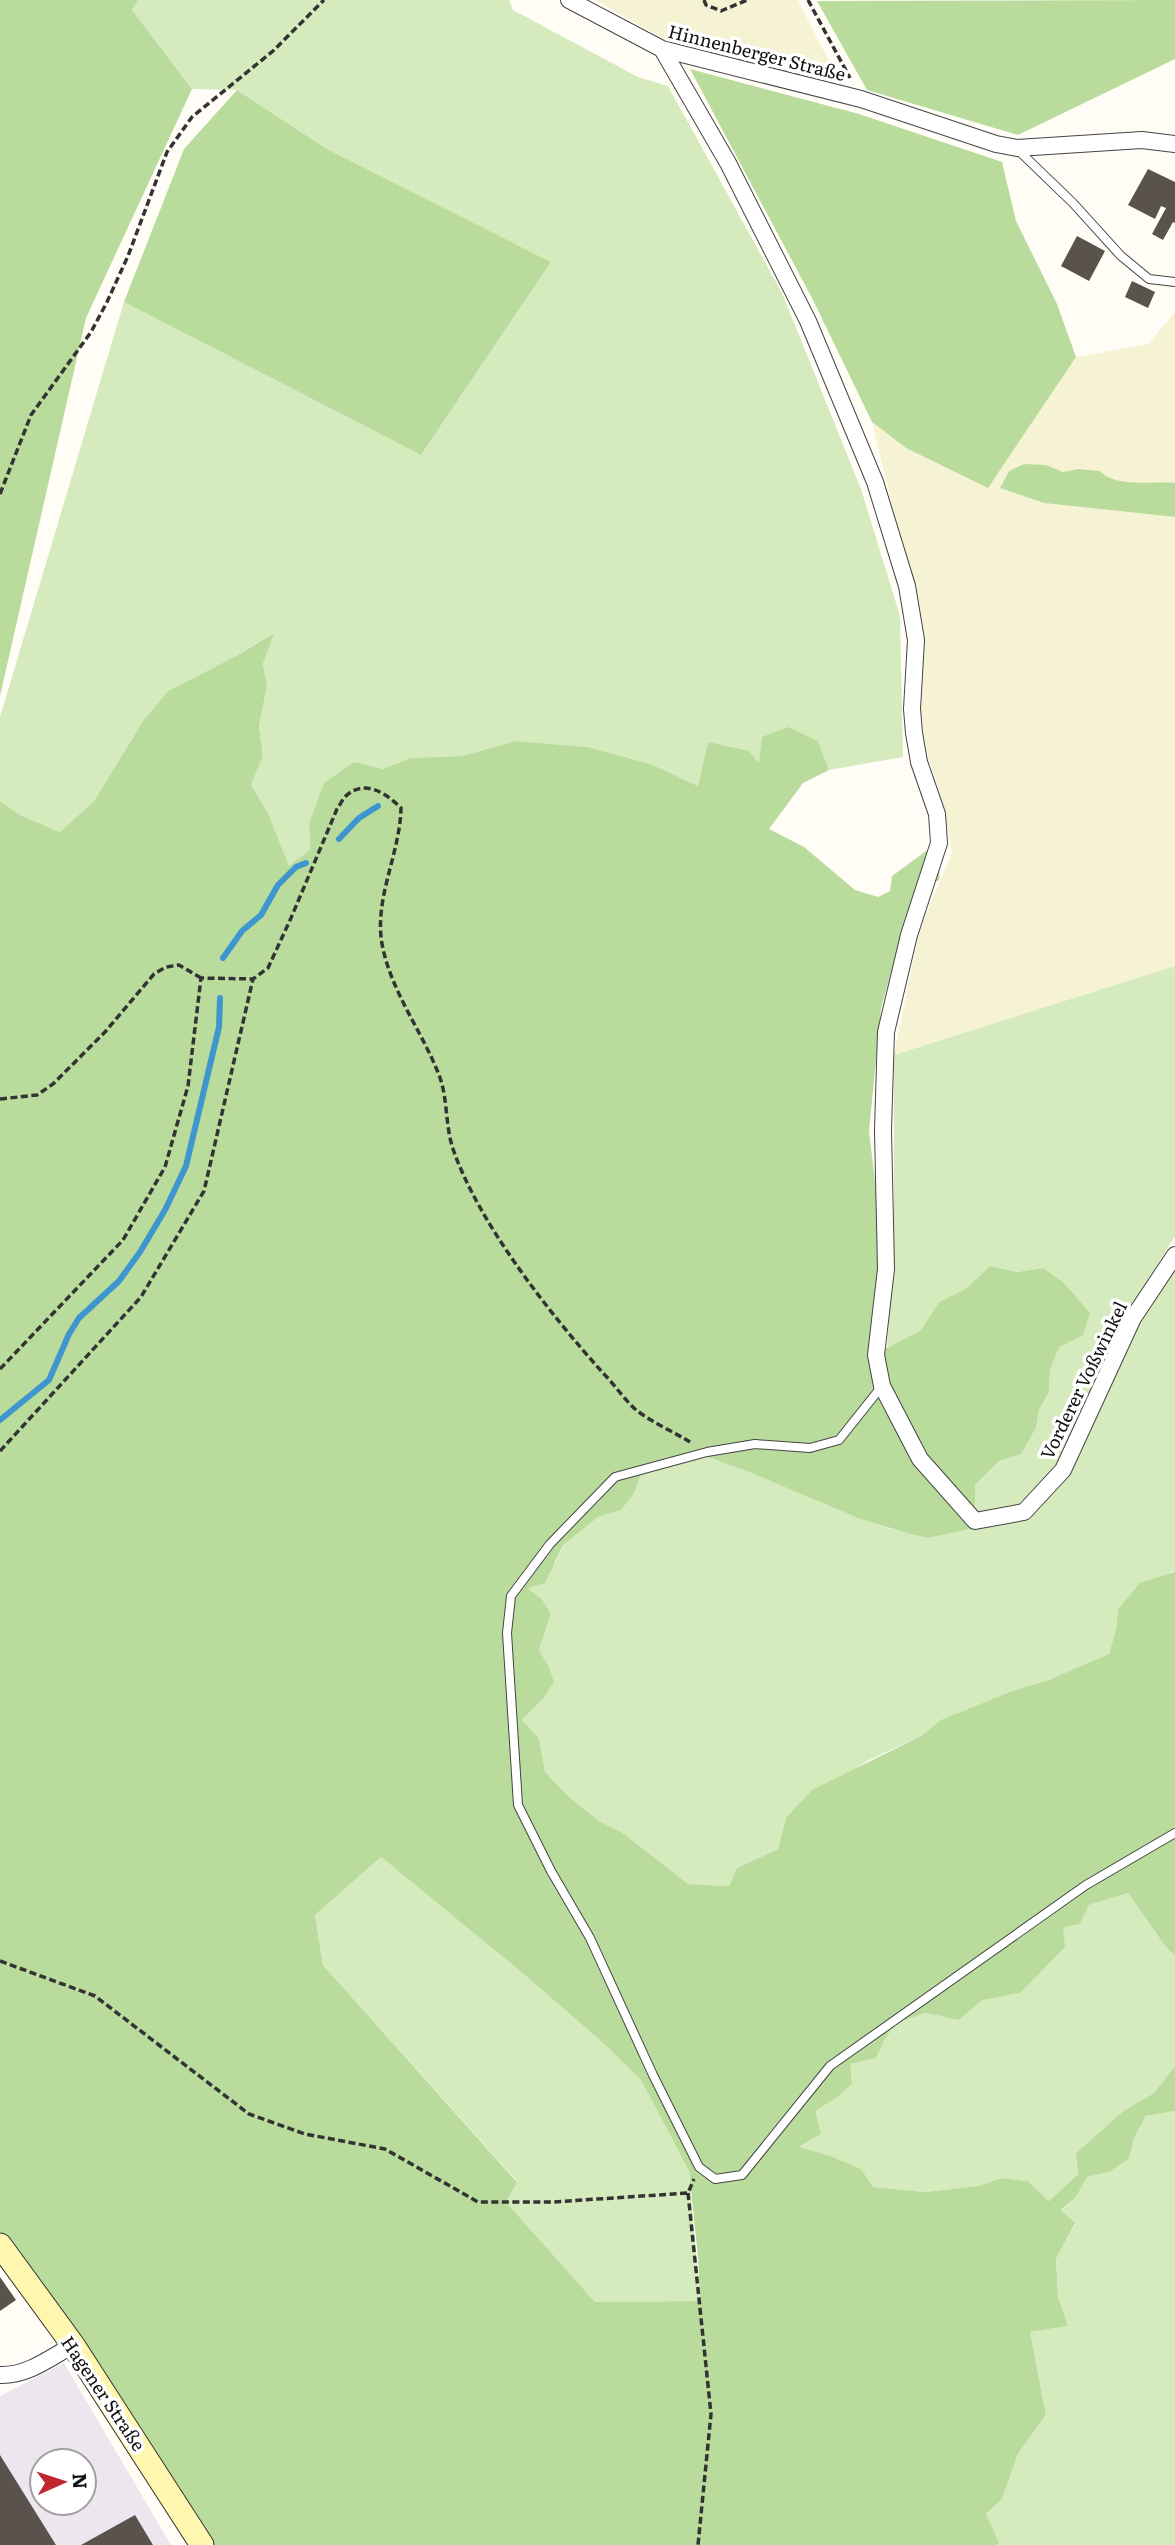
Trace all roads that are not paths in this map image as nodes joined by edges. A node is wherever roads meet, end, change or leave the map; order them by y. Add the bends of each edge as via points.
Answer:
1 (569, 0) edge
2 (662, 49) junction
3 (1175, 144) edge
4 (1017, 148) junction
5 (1175, 282) edge
6 (1175, 1255) edge
7 (882, 1386) junction
8 (1175, 1832) edge
9 (0, 2245) edge
10 (73, 2345) junction
11 (0, 2375) edge
12 (202, 2545) edge

1 - 2 street, Hinnenberger Straße
2 - 4 street, Hinnenberger Straße via 861,99
2 - 7 street via 784,270 836,384 875,482 906,586 916,640 914,733 937,814 939,842 909,934 886,1032 886,1269 876,1355
3 - 4 street, Hinnenberger Straße via 1142,140
4 - 5 lane via 1121,256 1149,279
6 - 7 street, Vorderer Voßwinkel via 1133,1318 1062,1470 1024,1513 975,1521 920,1459
7 - 8 lane via 839,1440 810,1448 755,1444 615,1477 550,1544 511,1596 507,1633 518,1805 590,1938 699,2168 715,2179 742,2175 830,2066 1086,1885
9 - 10 main road, Hagener Straße
10 - 11 street via 27,2371
10 - 12 main road, Hagener Straße

